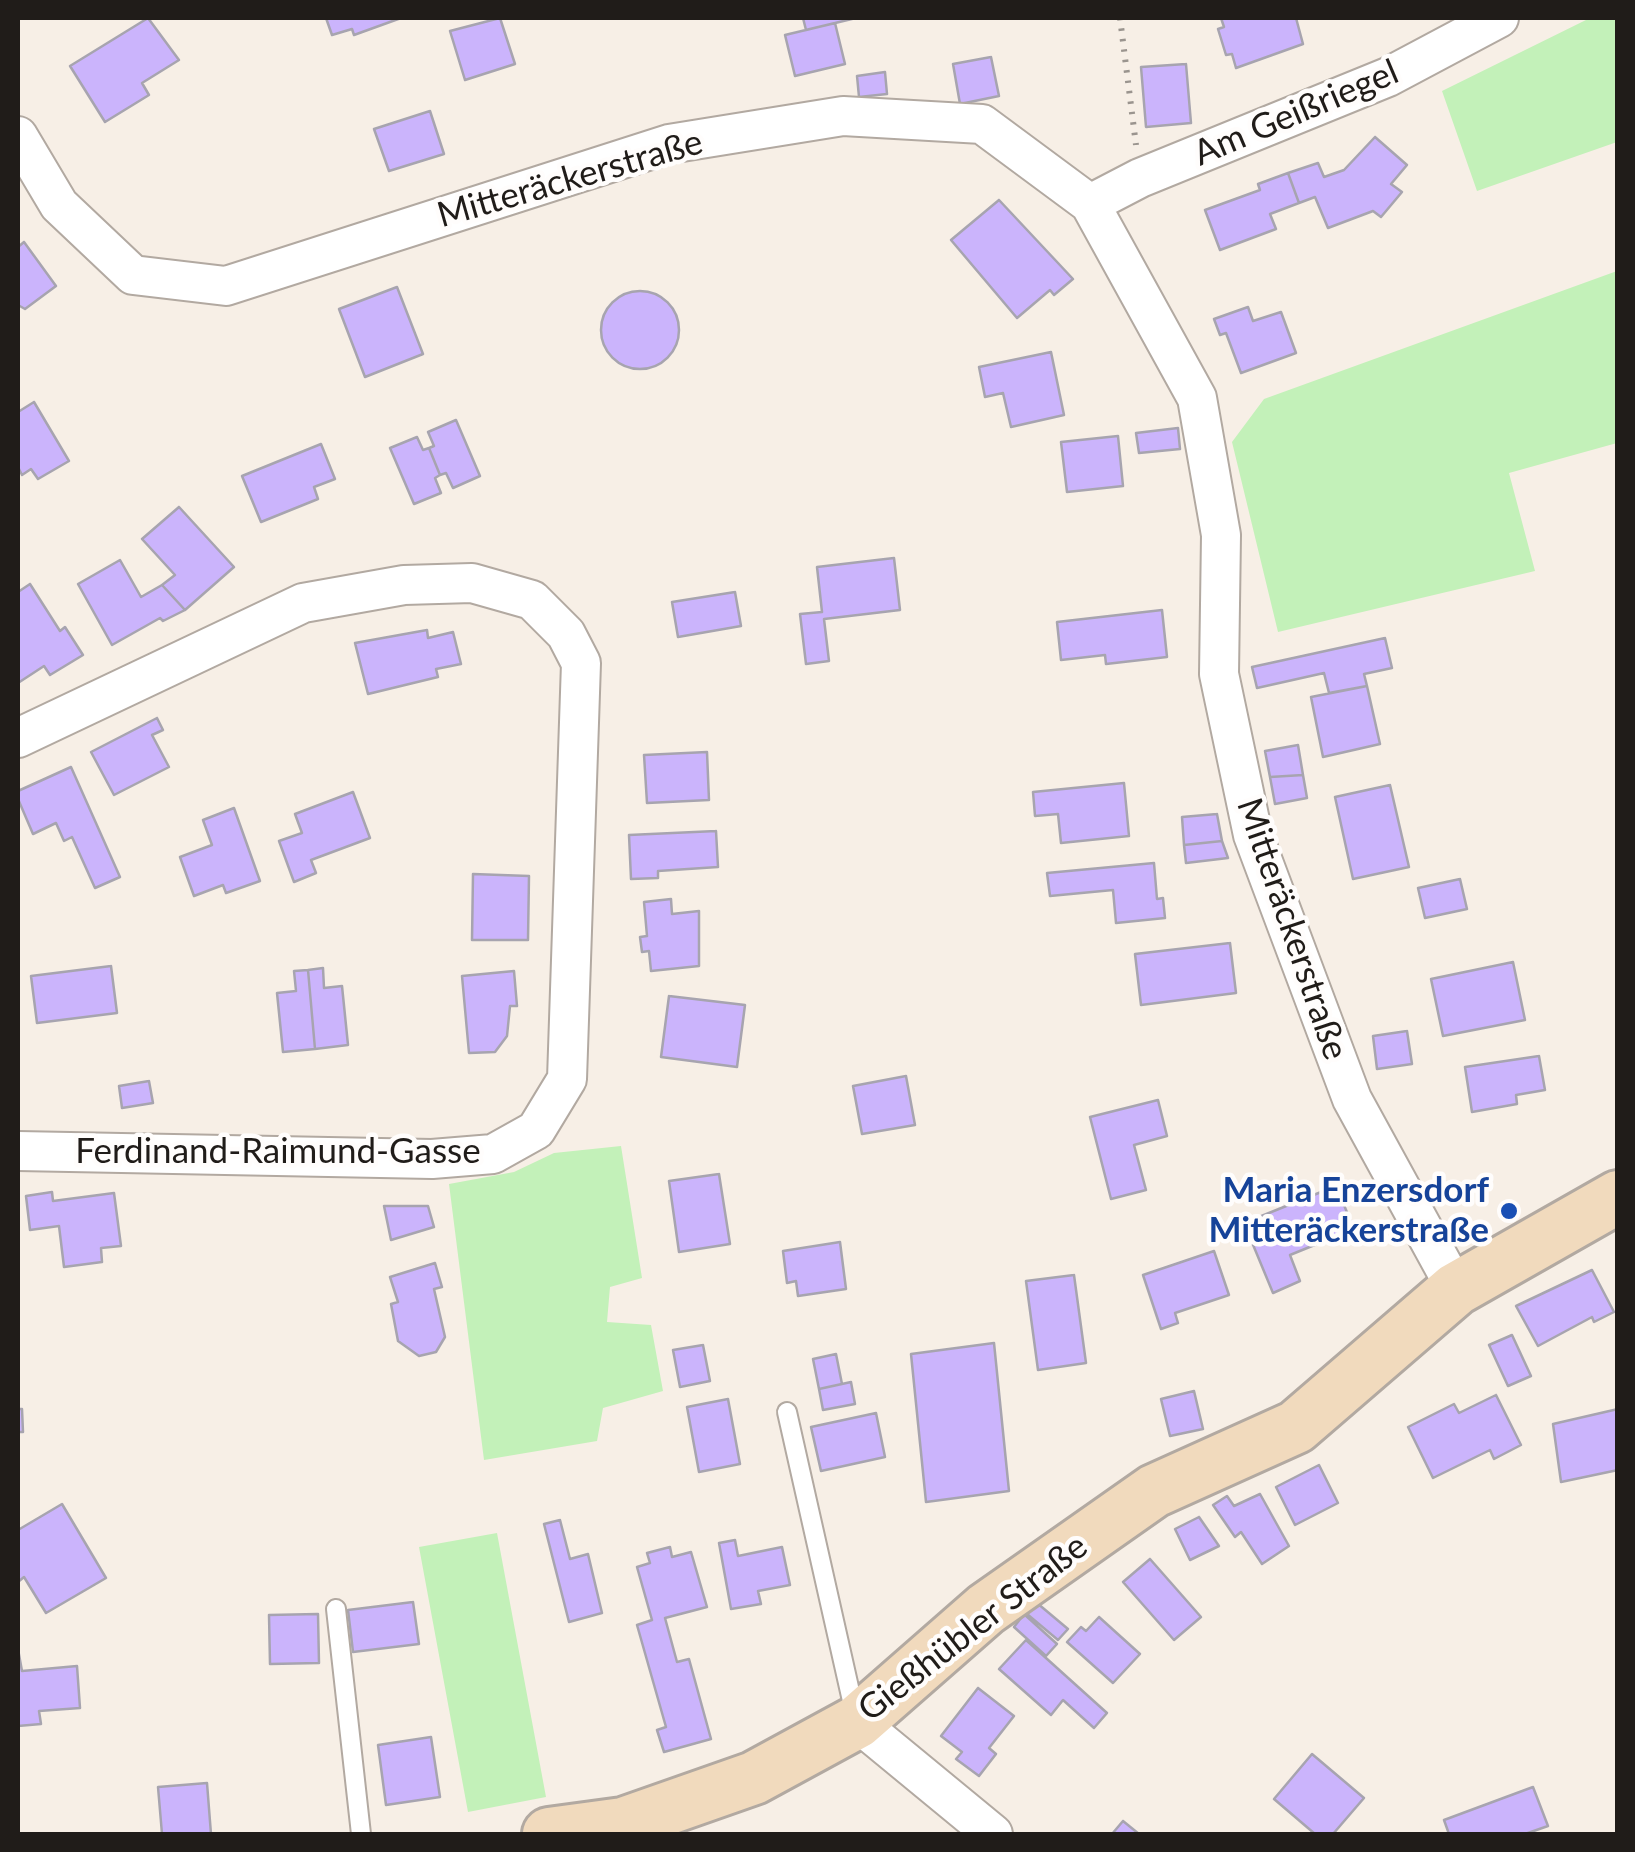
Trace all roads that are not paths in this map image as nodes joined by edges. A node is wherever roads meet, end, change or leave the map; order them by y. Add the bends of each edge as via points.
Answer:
1 (1499, 18) edge
2 (18, 136) edge
3 (1090, 204) junction
4 (18, 738) edge
5 (18, 1151) edge
6 (1616, 1203) edge
7 (1456, 1289) junction
8 (788, 1412) dead end
9 (336, 1609) dead end
10 (856, 1722) junction
11 (625, 1829) edge
12 (361, 1834) edge
13 (549, 1834) edge
14 (993, 1834) edge

1 - 3 street, Am Geißriegel via 1388,77
2 - 3 street, Mitteräckerstraße via 59,204 132,275 226,286 669,144 843,116 982,124
3 - 7 street, Mitteräckerstraße via 1197,398 1221,535 1219,674 1253,835 1352,1099
4 - 5 street, Ferdinand-Raimund-Gasse via 304,602 404,585 472,583 532,600 566,634 580,662 566,1078 536,1130 494,1154 432,1159
6 - 7 main road, Gießhübler Straße
7 - 10 main road, Gießhübler Straße via 1296,1427 1154,1491 986,1609
8 - 10 lane
9 - 12 lane
10 - 11 main road, Gießhübler Straße via 754,1778
10 - 14 street
11 - 13 main road, Gießhübler Straße

